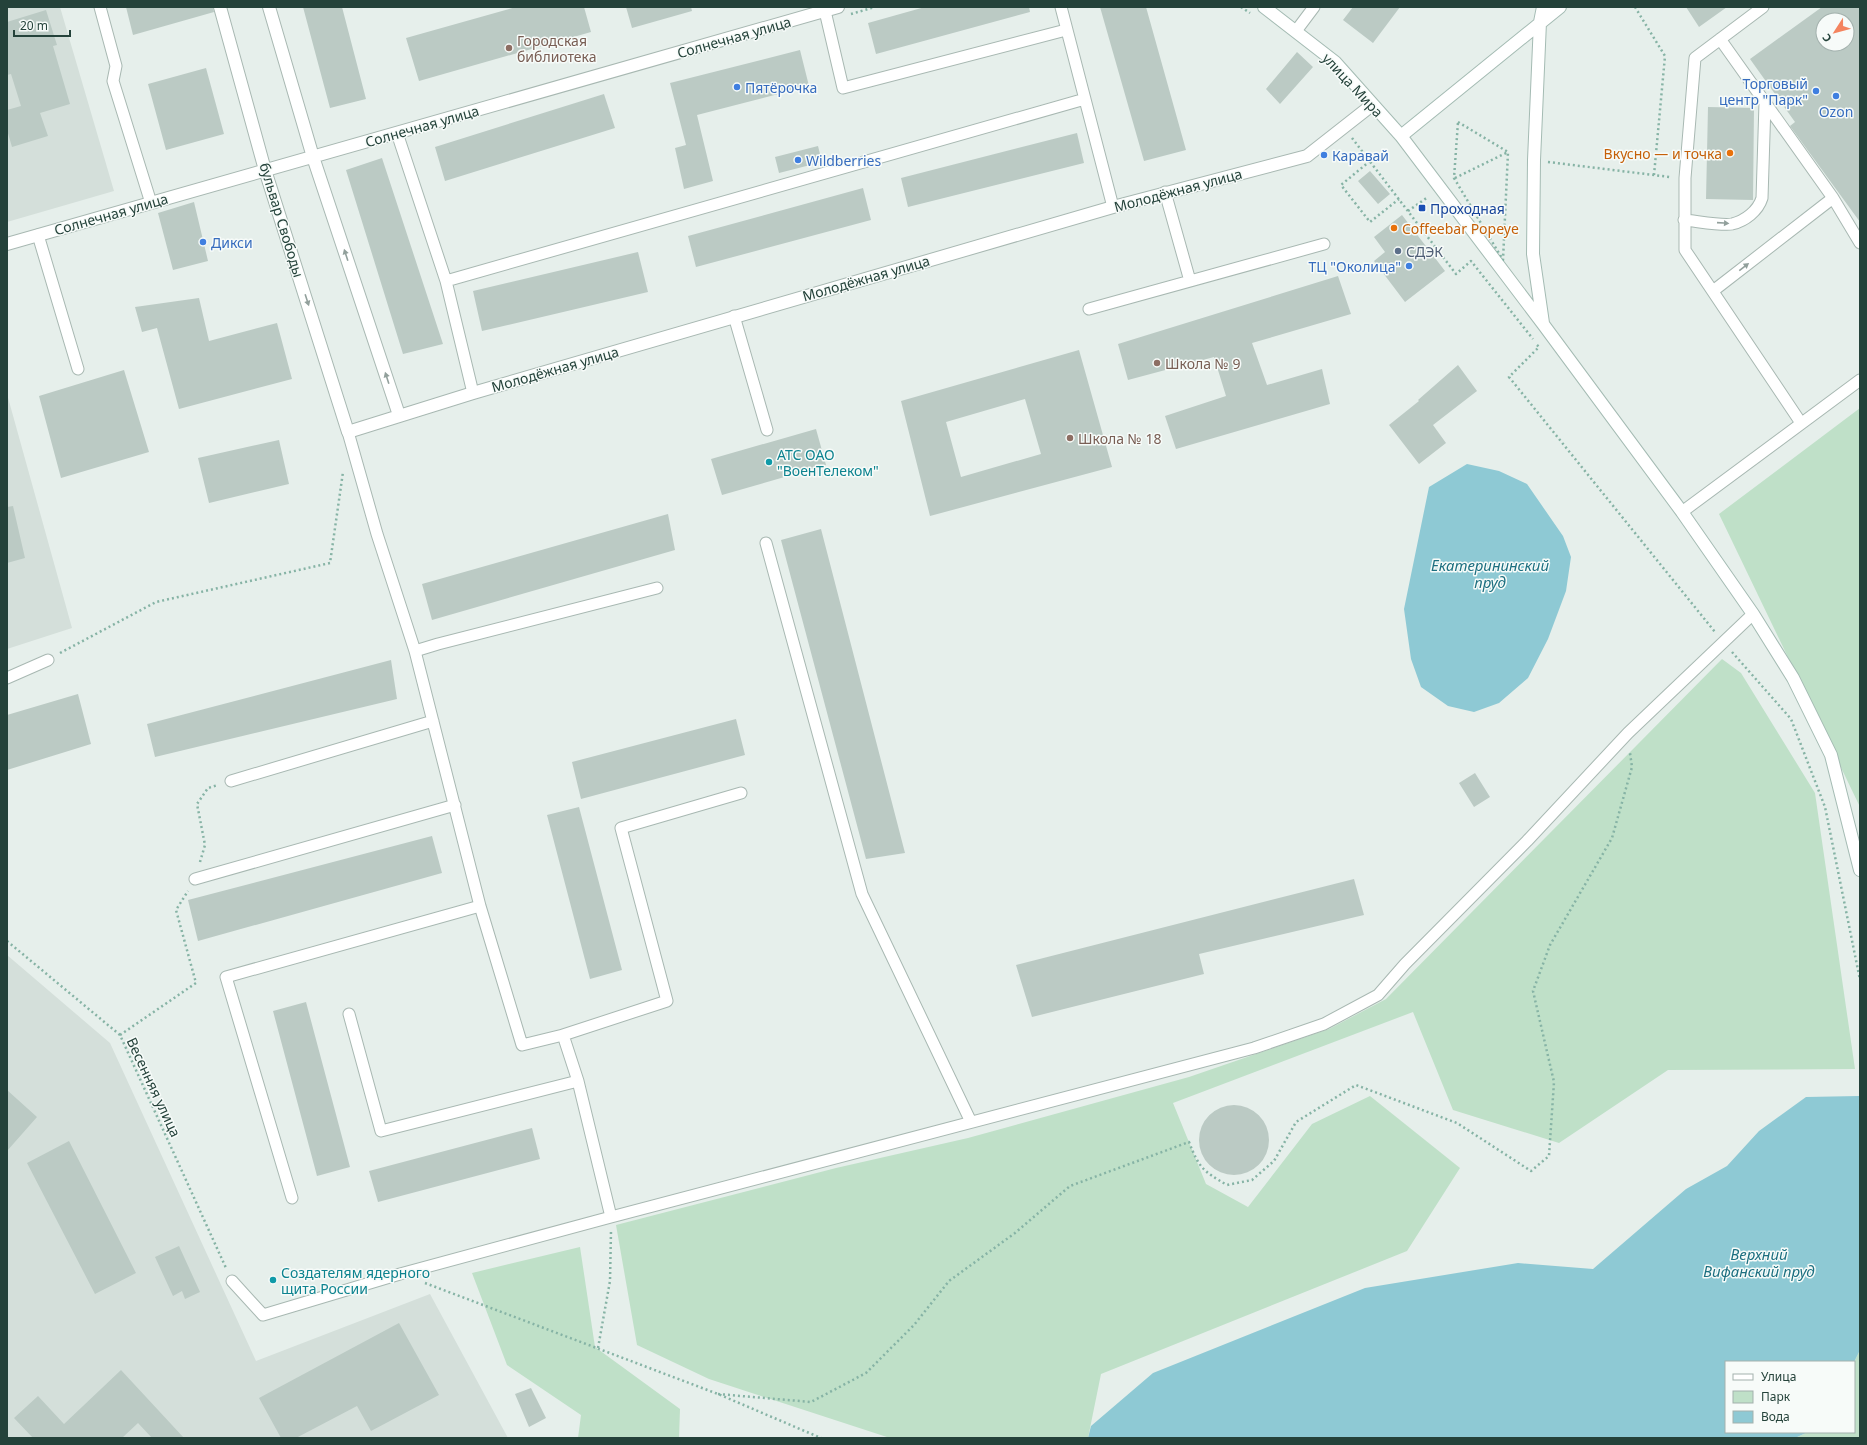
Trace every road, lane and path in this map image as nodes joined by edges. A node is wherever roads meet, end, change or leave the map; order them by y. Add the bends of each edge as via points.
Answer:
1 (100, 7) edge
2 (220, 7) edge
3 (269, 7) edge
4 (838, 7) edge
5 (1062, 7) edge
6 (1241, 7) edge
7 (1264, 7) edge
8 (1314, 7) edge
9 (1543, 7) edge
10 (1560, 7) edge
11 (1635, 7) edge
12 (1761, 8) edge
13 (825, 11) junction
14 (1254, 16) dead end
15 (1540, 22) junction
16 (1066, 30) junction
17 (1296, 31) junction
18 (1720, 39) junction
19 (1085, 99) junction
20 (1765, 103) junction
21 (1372, 105) junction
22 (1344, 127) junction
23 (397, 133) junction
24 (1401, 136) junction
25 (1508, 152) junction
26 (313, 157) junction
27 (1534, 160) junction
28 (1370, 161) junction
29 (265, 170) junction
30 (1654, 175) junction
31 (1454, 178) junction
32 (1686, 178) junction
33 (1165, 192) junction
34 (1833, 198) junction
35 (1399, 199) junction
36 (151, 203) junction
37 (1114, 207) junction
38 (1684, 220) junction
39 (38, 235) junction
40 (1860, 243) edge
41 (7, 244) edge
42 (1324, 244) dead end
43 (446, 281) junction
44 (1190, 281) junction
45 (1713, 291) junction
46 (1089, 309) dead end
47 (734, 316) junction
48 (1543, 324) junction
49 (78, 369) dead end
50 (1860, 380) edge
51 (473, 393) junction
52 (399, 415) junction
53 (1801, 423) junction
54 (766, 430) dead end
55 (348, 432) junction
56 (343, 470) dead end
57 (1682, 512) junction
58 (766, 543) dead end
59 (657, 588) dead end
60 (1753, 614) junction
61 (1723, 642) junction
62 (415, 651) junction
63 (48, 660) joint
64 (7, 678) edge
65 (433, 721) junction
66 (1628, 733) junction
67 (232, 781) joint
68 (741, 793) dead end
69 (455, 805) junction
70 (1860, 870) edge
71 (195, 879) junction
72 (480, 906) junction
73 (7, 941) edge
74 (1860, 980) edge
75 (349, 1014) dead end
76 (120, 1035) junction
77 (563, 1035) junction
78 (578, 1081) junction
79 (971, 1122) junction
80 (292, 1198) dead end
81 (611, 1217) junction
82 (400, 1274) junction
83 (232, 1281) joint
84 (598, 1348) junction
85 (718, 1394) junction
86 (821, 1438) edge

1 - 36 lane via 116,66 113,81
2 - 29 street, бульвар Свободы
3 - 26 street
4 - 13 street, Солнечная улица
5 - 16 lane
6 - 14 path
7 - 17 street, улица Мира
8 - 17 lane
9 - 15 street
10 - 15 street
11 - 30 path via 1665,56
12 - 18 lane
13 - 16 lane via 843,88
13 - 23 street, Солнечная улица
15 - 24 street
15 - 27 street
16 - 19 lane
17 - 21 street, улица Мира via 1335,62
18 - 20 lane
18 - 32 lane via 1695,58
19 - 37 lane
19 - 43 lane
20 - 34 lane
38 -> 20 lane via 1731,224 1748,216 1759,206 1762,198
21 - 22 street, Молодёжная улица
21 - 24 street, улица Мира
22 - 28 path
22 - 33 street, Молодёжная улица via 1306,156
23 - 26 street, Солнечная улица
23 - 43 lane
24 - 48 street, улица Мира
25 - 31 path
25 - 31 path via 1458,122
25 - 31 path via 1503,260
26 - 29 street, Солнечная улица
52 -> 26 street
27 - 30 path
27 - 48 street via 1533,254
28 - 35 path
28 - 35 path via 1341,185 1370,222
29 - 36 street, Солнечная улица
29 -> 55 street, бульвар Свободы
30 - 32 path
32 - 38 lane
33 - 37 street, Молодёжная улица
33 - 44 lane
34 - 40 lane
45 -> 34 lane
35 - 61 path via 1456,274 1472,261 1539,347 1509,377
36 - 39 street, Солнечная улица
37 - 47 street, Молодёжная улица
38 - 45 lane via 1685,250
39 - 41 street, Солнечная улица
39 - 49 lane
42 - 44 lane
43 - 51 lane
44 - 46 lane
45 - 53 lane
47 - 51 street, Молодёжная улица
47 - 54 lane
48 - 57 street, улица Мира
50 - 53 lane
51 - 52 street, Молодёжная улица
52 - 55 street, Молодёжная улица
53 - 57 lane
55 - 62 lane via 377,534
56 - 63 path via 330,563 156,602
57 - 60 street, улица Мира
58 - 79 lane via 862,894
59 - 62 lane
60 - 61 lane
60 - 70 street, улица Мира via 1793,678 1831,755
61 - 66 lane
61 - 74 path via 1791,719 1825,807
62 - 65 lane
63 - 64 lane
65 - 67 lane
65 - 69 lane
66 - 79 lane via 1378,995 1324,1024 1254,1048
66 - 85 path via 1632,767 1612,838 1550,945 1532,991 1554,1082 1549,1156 1531,1171 1457,1122 1356,1085 1296,1122 1274,1161 1252,1180 1227,1185 1212,1177 1198,1164 1189,1142 1070,1186 1016,1234 949,1281 914,1325 866,1373 811,1402
67 - 71 path via 208,788 197,804 205,845
68 - 77 lane via 621,828 667,1001
69 - 71 lane
69 - 72 lane
71 - 76 path via 176,910 196,983
72 - 77 lane via 522,1045
72 - 80 lane via 226,977
73 - 76 path, Весенняя улица
75 - 78 lane via 380,1131
76 - 83 path, Весенняя улица
77 - 78 lane
78 - 81 lane
79 - 81 lane
81 - 82 lane
81 - 84 path via 610,1281
82 - 83 lane via 263,1315
82 - 84 path
84 - 85 path
85 - 86 path

